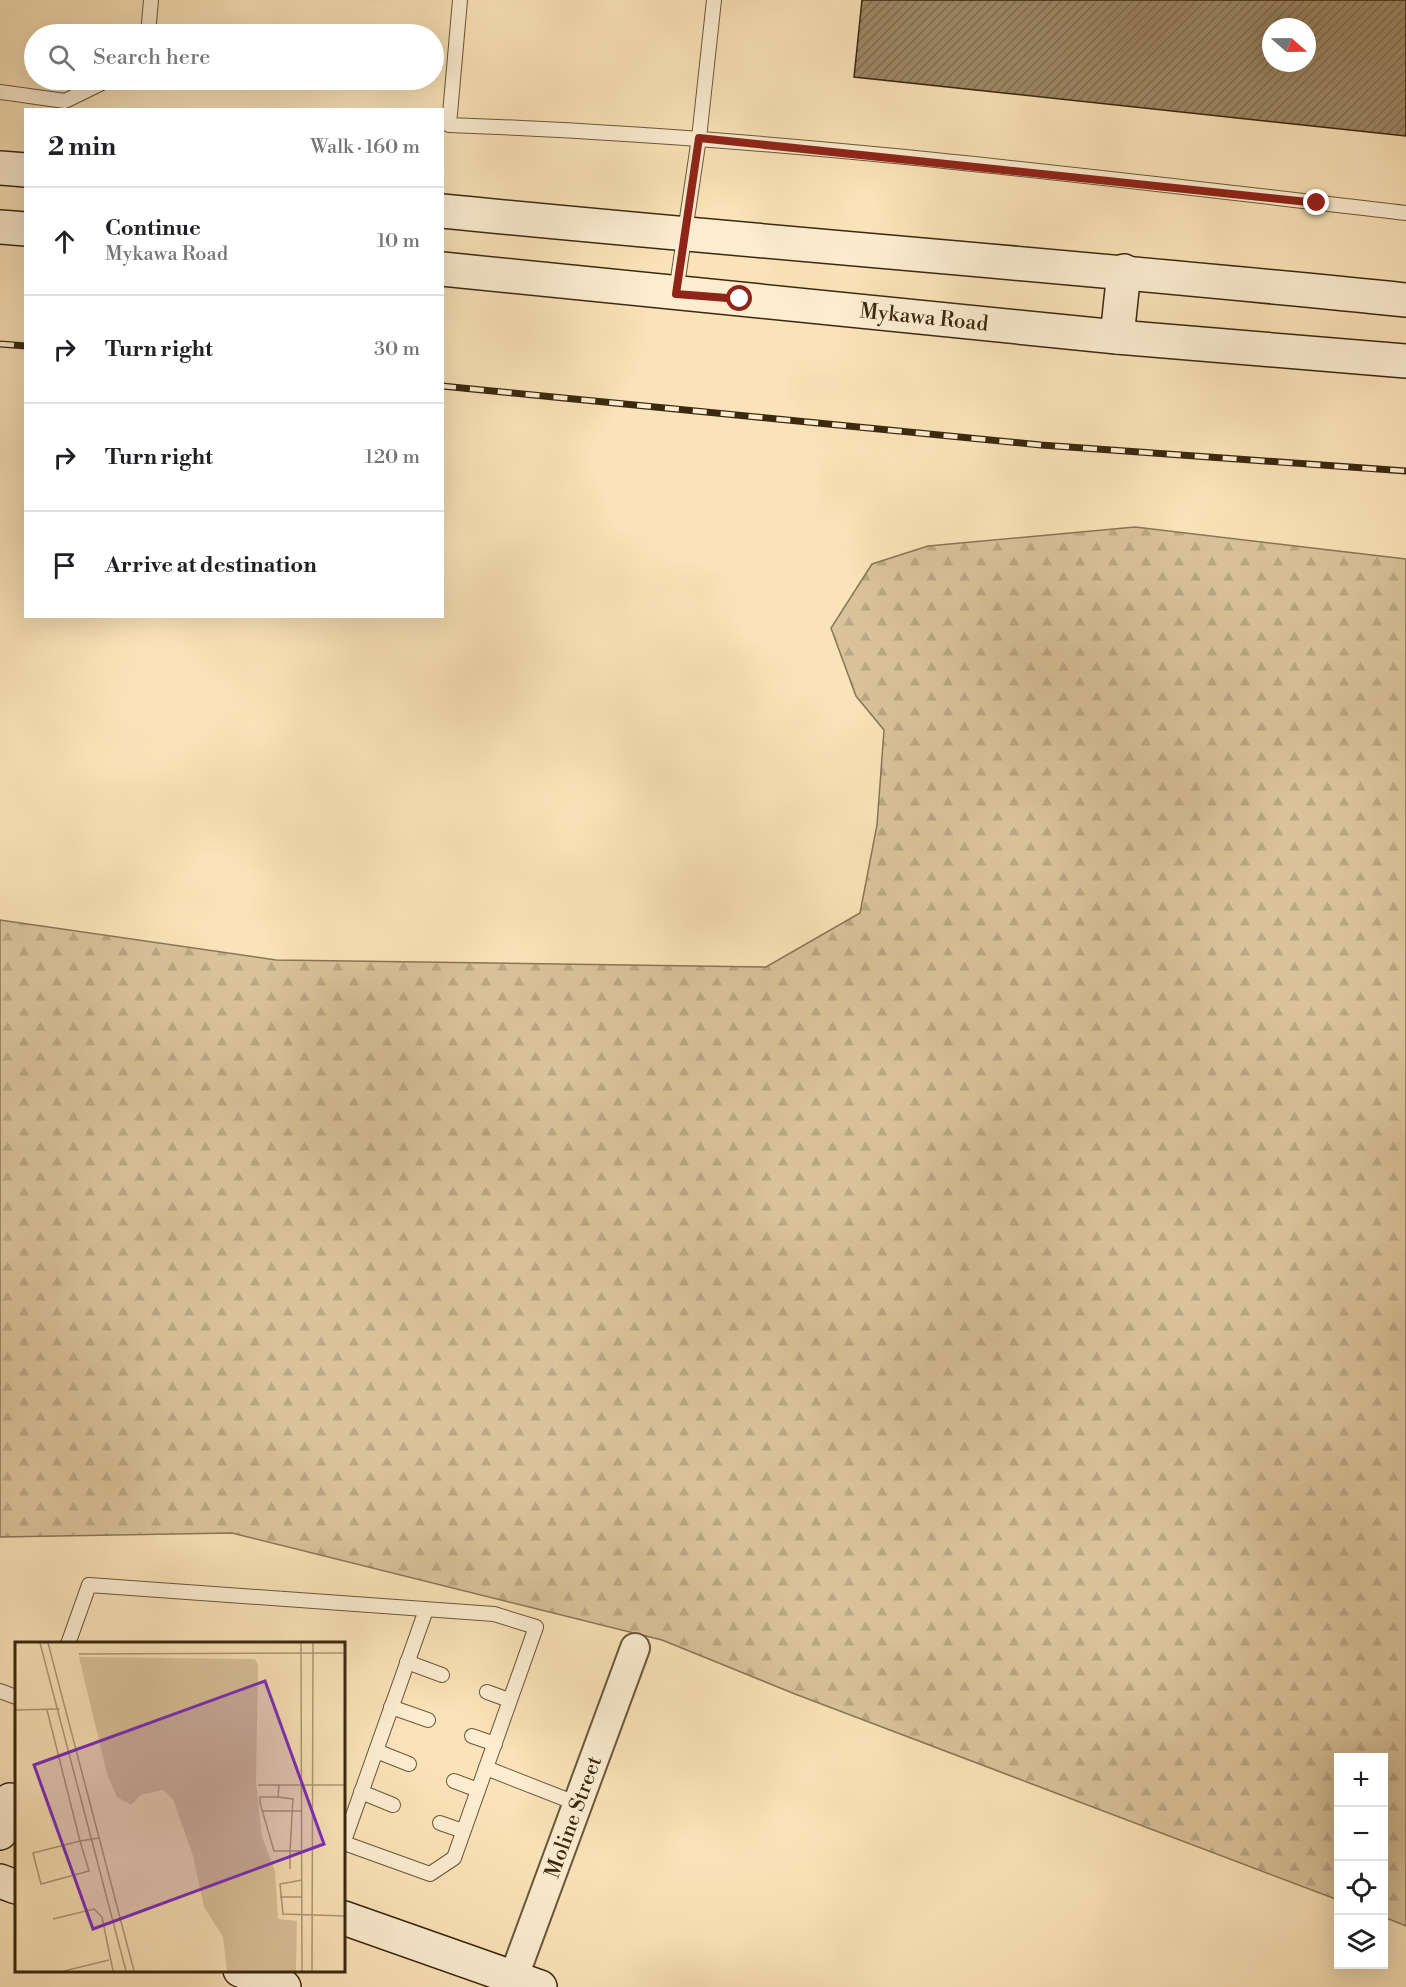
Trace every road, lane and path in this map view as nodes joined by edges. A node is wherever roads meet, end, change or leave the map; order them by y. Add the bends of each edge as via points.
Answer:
1 (151, 0) edge
2 (460, 0) edge
3 (714, 0) edge
4 (149, 24) edge
5 (91, 90) edge
6 (0, 92) edge
7 (65, 105) edge
8 (699, 138) junction
9 (0, 168) edge
10 (24, 170) edge
11 (444, 211) edge
12 (1406, 213) edge
13 (0, 227) edge
14 (24, 229) edge
15 (684, 235) junction
16 (444, 269) edge
17 (1124, 271) junction
18 (676, 294) junction
19 (1406, 300) edge
20 (1117, 338) junction
21 (1406, 361) edge
22 (426, 1610) junction
23 (69, 1642) edge
24 (635, 1648) dead end
25 (407, 1662) junction
26 (442, 1675) dead end
27 (0, 1691) edge
28 (487, 1692) dead end
29 (15, 1697) edge
30 (510, 1700) junction
31 (391, 1707) junction
32 (428, 1720) dead end
33 (472, 1736) dead end
34 (495, 1744) junction
35 (376, 1751) junction
36 (409, 1764) dead end
37 (486, 1768) junction
38 (454, 1781) dead end
39 (478, 1790) junction
40 (361, 1792) junction
41 (11, 1796) edge
42 (578, 1804) junction
43 (393, 1805) dead end
44 (440, 1823) dead end
45 (464, 1832) junction
46 (0, 1833) edge
47 (345, 1839) edge
48 (345, 1842) edge
49 (0, 1881) edge
50 (15, 1887) edge
51 (345, 1918) edge
52 (243, 1972) edge
53 (521, 1984) edge
54 (284, 1987) edge

1 - 4 lane
2 - 8 lane via 449,125
3 - 8 lane
5 - 7 lane
6 - 7 lane
8 - 12 lane
8 - 15 lane
9 - 10 main road
11 - 15 main road
13 - 14 main road
15 - 17 main road
15 - 18 lane
16 - 18 main road, Mykawa Road
17 - 19 main road
17 - 20 main road
18 - 20 main road, Mykawa Road
20 - 21 main road, Mykawa Road
22 - 23 lane via 89,1585
22 - 25 lane
22 - 30 lane via 494,1614 536,1627
24 - 42 street, Moline Street
25 - 26 lane
25 - 31 lane
27 - 29 lane
28 - 30 lane
30 - 34 lane
31 - 32 lane
31 - 35 lane
33 - 34 lane
34 - 37 lane
35 - 36 lane
35 - 40 lane
37 - 39 lane
37 - 42 lane
38 - 39 lane
39 - 45 lane
40 - 43 lane
40 - 47 lane
41 - 46 main road
42 - 53 street, Moline Street
44 - 45 lane
45 - 48 lane via 454,1858 430,1874
49 - 50 main road
51 - 53 main road
52 - 54 main road

